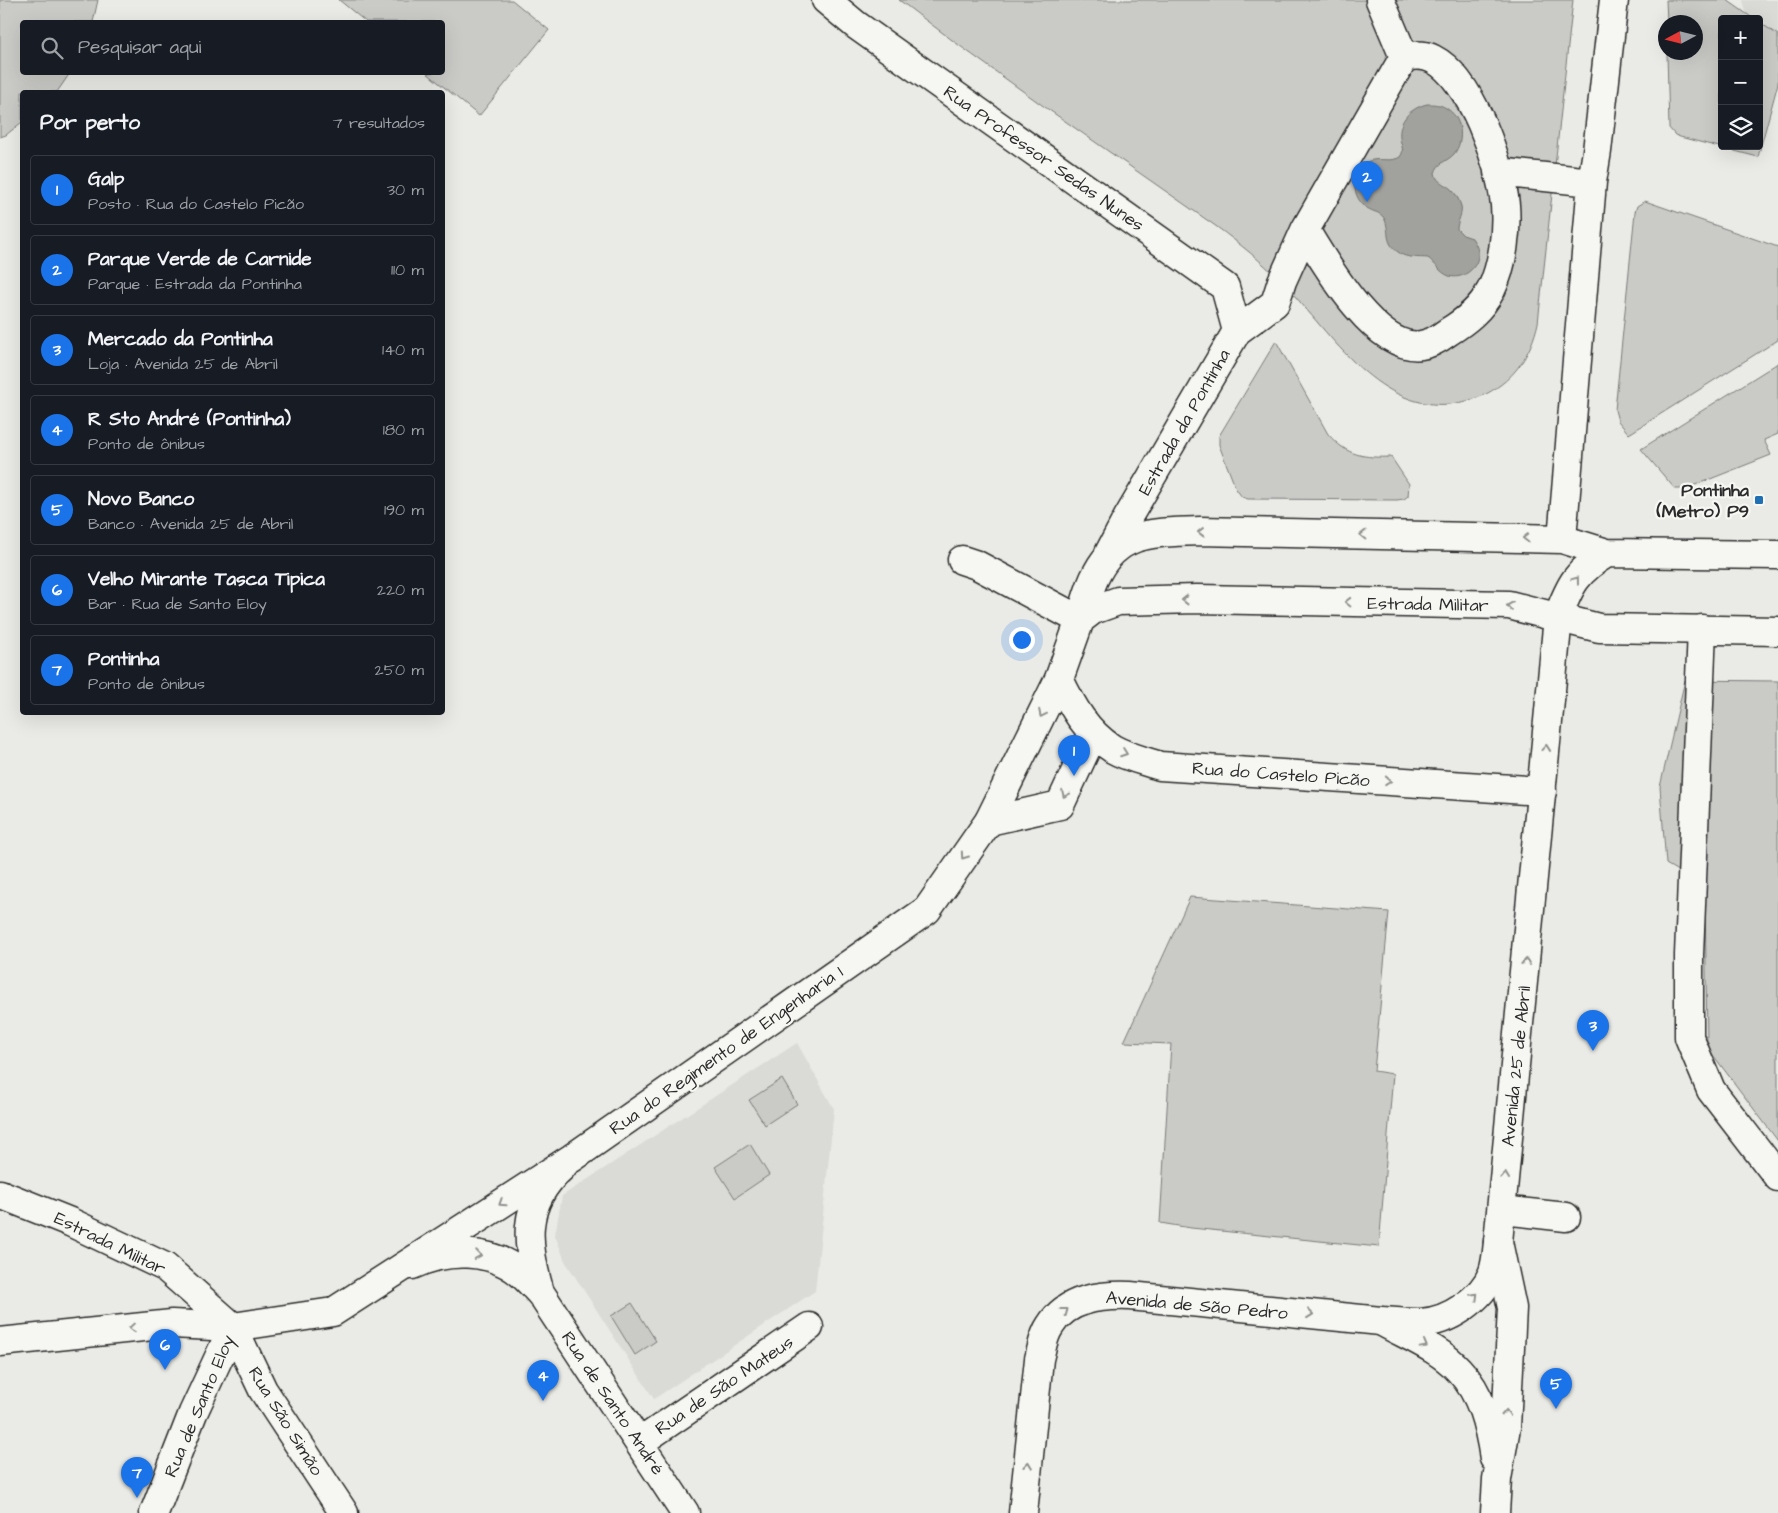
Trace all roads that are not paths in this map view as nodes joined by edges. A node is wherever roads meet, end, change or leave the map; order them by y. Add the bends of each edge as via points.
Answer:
1 (826, 0) edge
2 (1380, 0) edge
3 (1614, 0) edge
4 (1404, 57) junction
5 (1498, 172) junction
6 (1592, 182) junction
7 (1305, 230) junction
8 (1237, 331) junction
9 (1562, 539) junction
10 (1608, 553) junction
11 (1108, 554) junction
12 (1778, 555) edge
13 (962, 560) dead end
14 (1558, 617) junction
15 (1080, 620) junction
16 (1702, 629) junction
17 (1778, 631) edge
18 (1059, 679) junction
19 (1093, 734) junction
20 (1542, 791) junction
21 (989, 821) junction
22 (572, 1158) junction
23 (1778, 1177) edge
24 (0, 1194) edge
25 (1502, 1210) junction
26 (1566, 1217) dead end
27 (1498, 1242) junction
28 (397, 1272) junction
29 (541, 1294) junction
30 (1381, 1321) junction
31 (233, 1327) junction
32 (808, 1327) dead end
33 (0, 1342) edge
34 (639, 1444) junction
35 (1497, 1479) junction
36 (154, 1513) edge
37 (344, 1513) edge
38 (685, 1513) edge
39 (1023, 1513) edge
40 (1495, 1513) edge

1 - 8 street, Rua Professor Sedas Nunes via 880,42 1225,287
2 - 4 street
3 - 6 street
4 - 5 street via 1414,55 1434,59 1452,73 1484,128
4 - 7 street
5 - 6 street
5 - 7 street via 1505,205 1504,234 1491,290 1472,316 1432,342 1420,346 1407,345 1382,332 1339,283
6 - 9 street
7 - 8 street, Estrada da Pontinha via 1275,303
8 - 11 street, Estrada da Pontinha
9 - 10 street
9 -> 11 street via 1157,533 1136,537
10 - 12 street
14 -> 10 street, Avenida 25 de Abril via 1574,580 1589,564
11 - 15 street, Estrada da Pontinha via 1096,574
13 - 15 street
14 -> 15 street, Estrada Militar via 1508,605 1197,599 1118,601 1093,610
14 - 16 street, Estrada Militar via 1599,628
20 -> 14 street, Avenida 25 de Abril
15 - 18 street, Rua do Regimento de Engenharia 1
16 - 17 street, Estrada Militar
16 - 23 street via 1689,956 1689,1036 1711,1090
18 - 19 street, Rua do Castelo Picão via 1072,708
18 -> 21 street, Rua do Regimento de Engenharia 1
19 -> 20 street, Rua do Castelo Picão via 1114,749 1160,766
19 -> 21 street via 1060,805
25 -> 20 street, Avenida 25 de Abril
21 -> 22 street, Rua do Regimento de Engenharia 1 via 927,910
22 -> 28 street, Rua do Regimento de Engenharia 1
22 - 29 street, Rua de Santo André via 548,1181 531,1216 529,1247
24 - 31 street, Estrada Militar via 70,1222 165,1267
25 - 26 street
25 - 27 street, Avenida 25 de Abril
30 -> 27 street, Avenida de São Pedro via 1421,1323 1437,1320 1460,1309 1485,1285 1493,1272
35 -> 27 street, Avenida 25 de Abril via 1506,1426 1512,1308
28 -> 29 street, Rua de Santo André via 429,1259 465,1253 503,1262 520,1272
28 - 31 street, Rua do Regimento de Engenharia 1 via 333,1312
29 - 34 street, Rua de Santo André
30 -> 35 street via 1440,1354 1460,1370 1484,1409
39 -> 30 street, Avenida de São Pedro via 1044,1338 1050,1325 1065,1310 1085,1299 1105,1295 1140,1297
31 -> 33 street, Rua do Regimento de Engenharia 1 via 172,1324
31 - 36 street, Rua de Santo Eloy via 193,1413
31 - 37 street, Rua São Simão via 263,1390
32 - 34 street, Rua de São Mateus
34 - 38 street, Rua de Santo André
35 - 40 street, Avenida 25 de Abril

